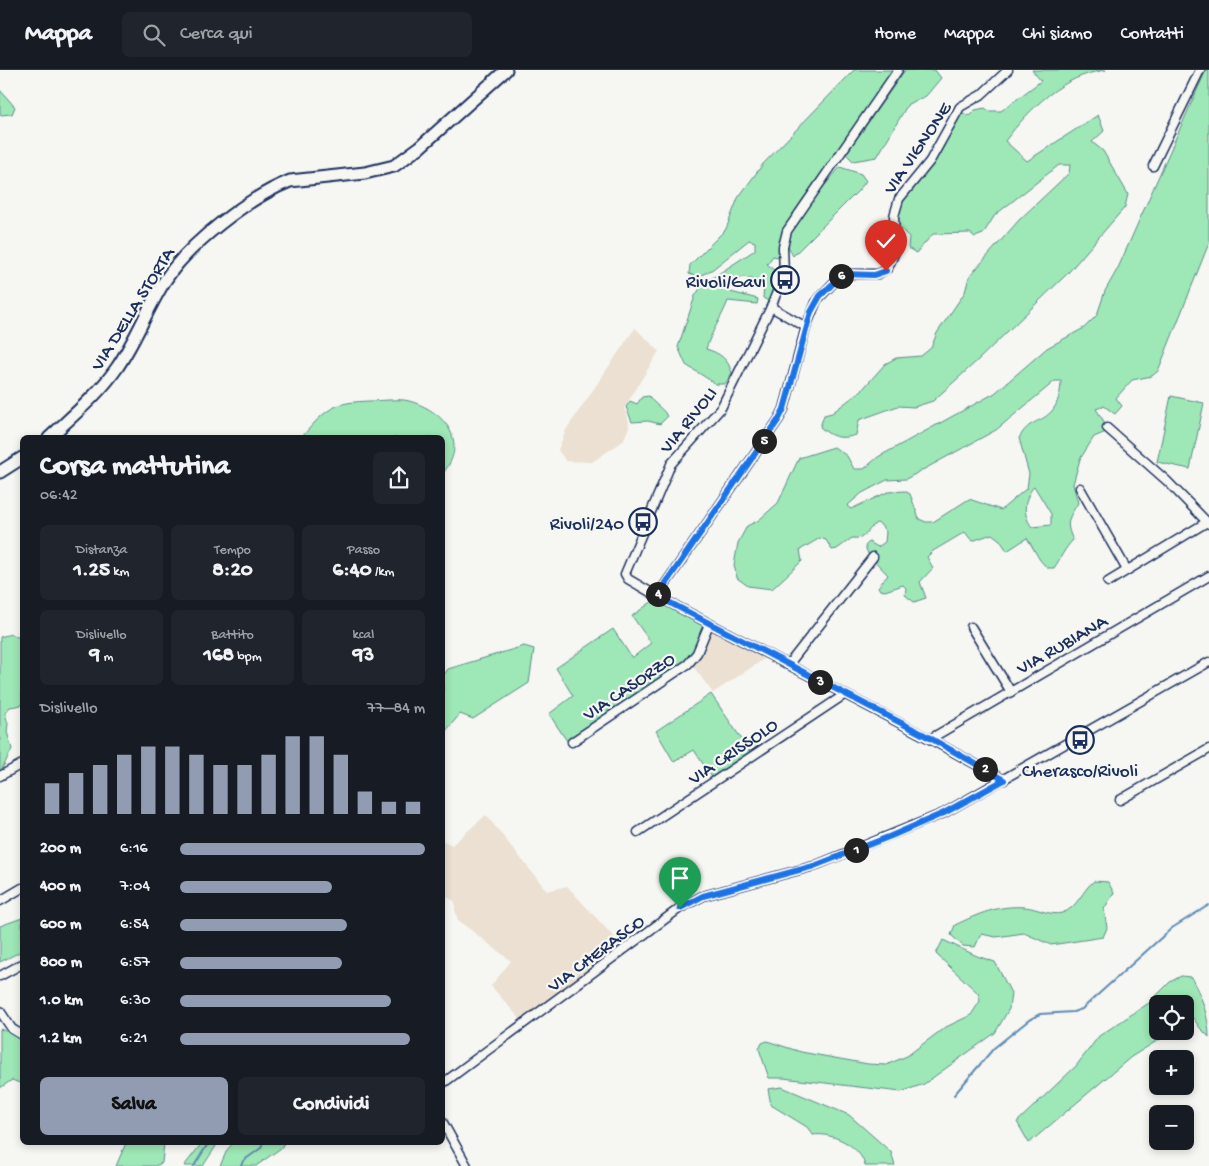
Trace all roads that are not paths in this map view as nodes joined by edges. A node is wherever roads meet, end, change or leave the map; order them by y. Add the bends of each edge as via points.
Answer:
1 (506, 70) edge
2 (898, 70) edge
3 (1008, 70) edge
4 (1200, 70) edge
5 (1153, 166) dead end
6 (771, 307) junction
7 (806, 327) junction
8 (1107, 428) dead end
9 (52, 435) edge
10 (20, 459) edge
11 (3, 467) edge
12 (1080, 488) dead end
13 (1208, 523) edge
14 (873, 557) dead end
15 (1127, 570) junction
16 (1209, 576) edge
17 (1108, 582) dead end
18 (657, 596) junction
19 (709, 624) junction
20 (971, 627) dead end
21 (1209, 662) edge
22 (788, 665) junction
23 (1010, 692) junction
24 (844, 695) junction
25 (930, 738) junction
26 (572, 742) dead end
27 (1209, 749) edge
28 (20, 765) edge
29 (0, 776) edge
30 (1004, 780) junction
31 (1120, 800) dead end
32 (638, 832) dead end
33 (20, 889) edge
34 (0, 901) edge
35 (20, 965) edge
36 (0, 976) edge
37 (0, 1011) edge
38 (20, 1034) edge
39 (445, 1082) edge
40 (445, 1126) edge
41 (467, 1166) edge

1 - 9 main road, VIA DELLA STORTA via 420,148 394,166 365,174 290,181 248,204 195,244 164,282 114,372
2 - 6 street, VIA RIVOLI via 787,231 784,274
3 - 7 street, VIA VIGNONE via 981,95 960,107 930,161 899,198 894,216 895,252 888,268 878,274 840,276 817,300
4 - 5 street
6 - 7 street
6 - 18 street, VIA RIVOLI via 721,408 671,464 626,567 628,579
7 - 18 street, VIA VIGNONE via 782,414
8 - 13 street
10 - 11 main road
12 - 15 street
13 - 15 street
14 - 22 street
15 - 17 street
16 - 23 street, VIA RUBIANA
18 - 19 street, VIA RIVOLI
19 - 22 street, VIA RIVOLI
19 - 26 street, VIA CASORZO via 697,653 688,664
20 - 23 street
21 - 30 street, VIA CHERASCO
22 - 24 street, VIA RIVOLI
23 - 25 street, VIA RUBIANA
24 - 25 street, VIA RIVOLI
24 - 32 street, VIA CRISSOLO
25 - 30 street, VIA RIVOLI
27 - 31 street
28 - 29 street
30 - 39 street, VIA CHERASCO via 944,813 884,839 814,866 703,896 680,908
33 - 34 street
35 - 36 street
37 - 38 street via 12,1029
40 - 41 street

